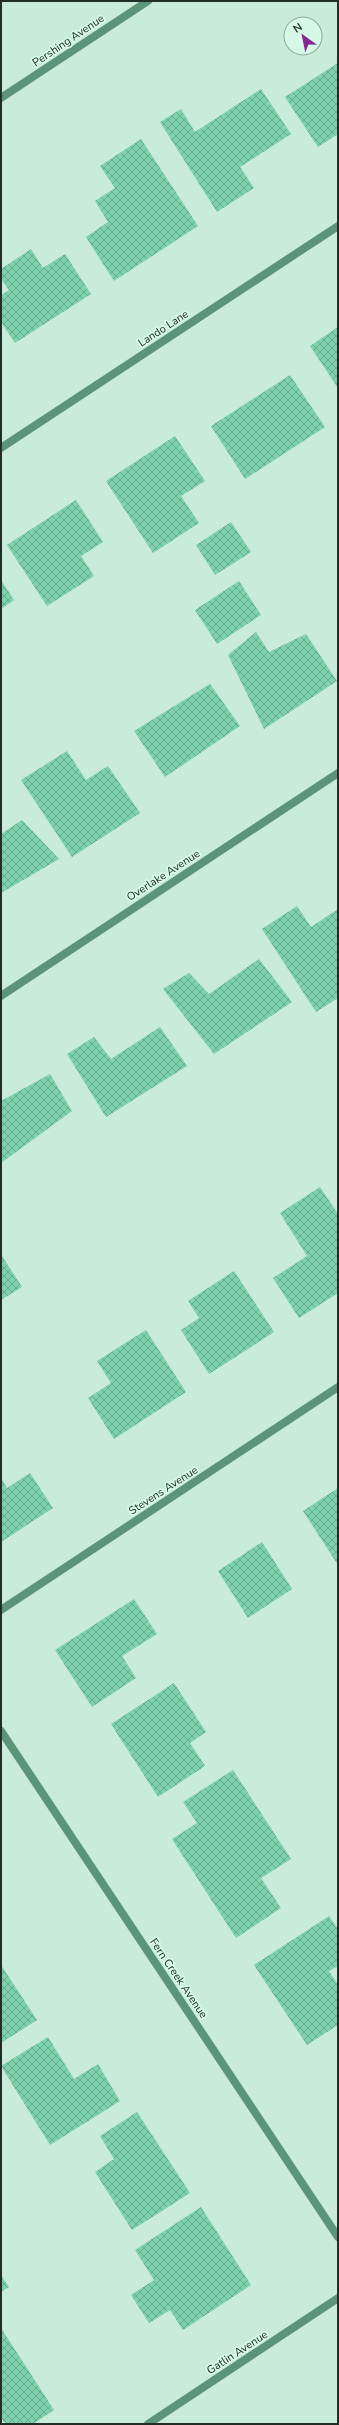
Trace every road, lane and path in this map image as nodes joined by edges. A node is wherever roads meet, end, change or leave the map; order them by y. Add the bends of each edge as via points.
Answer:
1 (148, 1) edge
2 (1, 98) edge
3 (338, 226) edge
4 (1, 448) edge
5 (338, 773) edge
6 (1, 996) edge
7 (338, 1387) edge
8 (1, 1610) edge
9 (1, 1732) edge
10 (338, 2236) edge
11 (338, 2298) edge
12 (148, 2424) edge

1 - 2 street, Pershing Avenue
3 - 4 street, Lando Lane
5 - 6 street, Overlake Avenue
7 - 8 street, Stevens Avenue
9 - 10 street, Fern Creek Avenue
11 - 12 street, Gatlin Avenue

